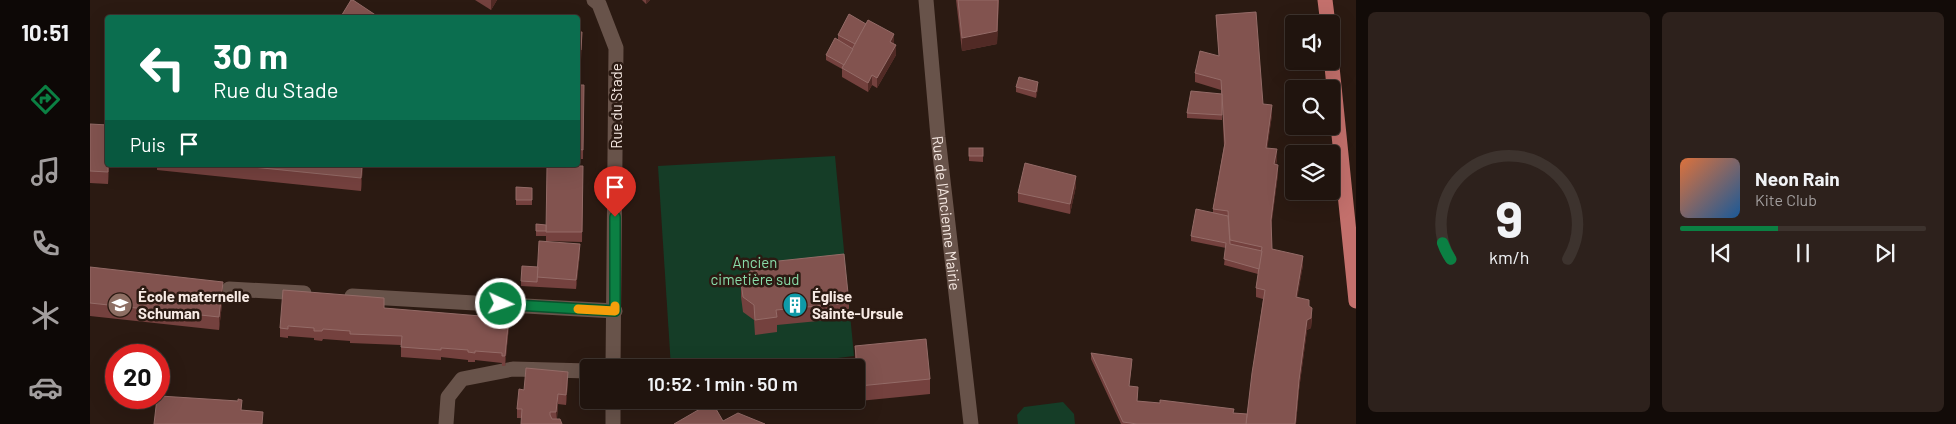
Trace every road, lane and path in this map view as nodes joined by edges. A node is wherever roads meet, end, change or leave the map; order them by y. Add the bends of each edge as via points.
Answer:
1 (594, 0) edge
2 (926, 0) edge
3 (1325, 0) edge
4 (1327, 15) edge
5 (1332, 70) edge
6 (228, 289) dead end
7 (318, 294) edge
8 (338, 295) edge
9 (1356, 300) edge
10 (615, 311) junction
11 (613, 359) edge
12 (580, 371) edge
13 (613, 409) edge
14 (446, 424) edge
15 (613, 424) edge
16 (971, 424) edge

1 - 10 street, Rue du Stade via 600,4 616,48
2 - 16 street, Rue de l'Ancienne Mairie via 938,137
3 - 4 main road
5 - 9 main road
6 - 7 street
8 - 10 street
10 - 11 street, Rue du Stade
12 - 14 street via 513,369 462,379 448,397
13 - 15 street

